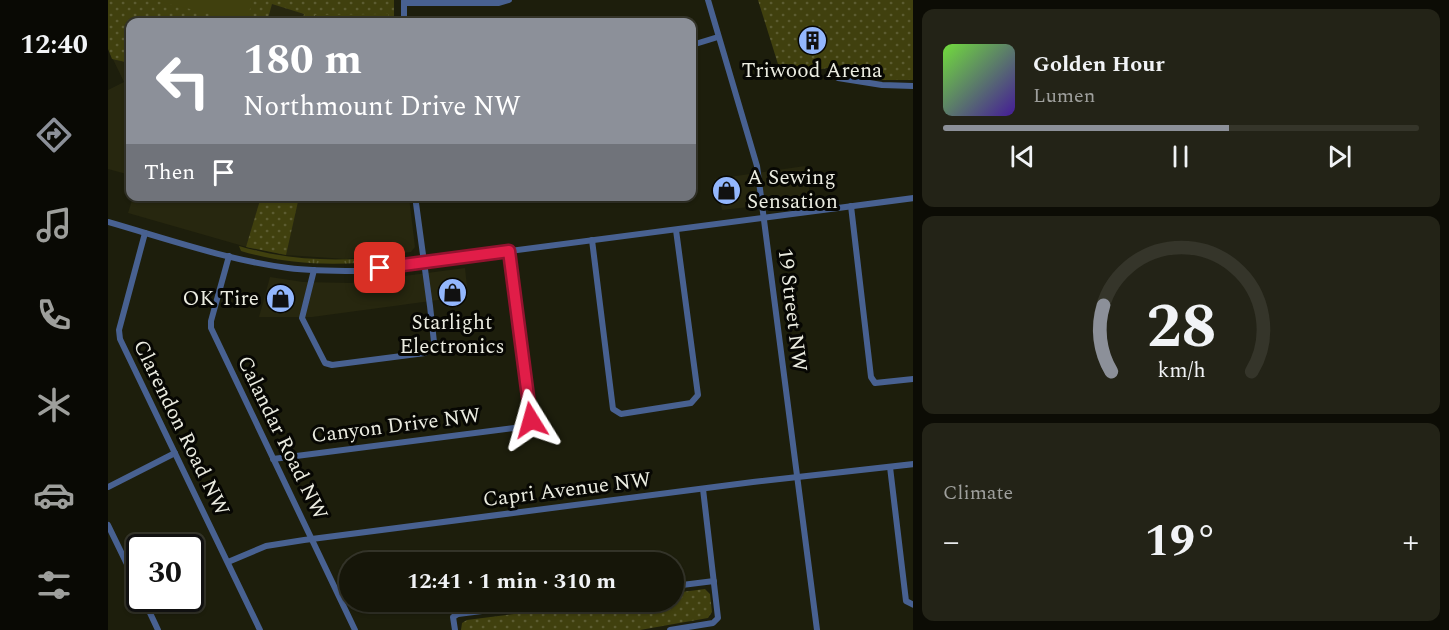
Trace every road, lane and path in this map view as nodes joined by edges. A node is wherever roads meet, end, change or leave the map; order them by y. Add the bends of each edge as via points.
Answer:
1 (509, 0) edge
2 (708, 0) edge
3 (404, 2) edge
4 (404, 18) edge
5 (718, 37) junction
6 (696, 44) edge
7 (838, 78) dead end
8 (913, 86) edge
9 (913, 198) edge
10 (416, 201) edge
11 (851, 206) junction
12 (764, 218) junction
13 (108, 222) edge
14 (676, 230) junction
15 (145, 233) junction
16 (592, 240) junction
17 (509, 251) junction
18 (229, 256) junction
19 (424, 262) junction
20 (314, 270) junction
21 (913, 378) edge
22 (175, 453) junction
23 (273, 459) junction
24 (913, 464) edge
25 (890, 467) junction
26 (796, 477) junction
27 (108, 487) edge
28 (703, 489) junction
29 (108, 525) edge
30 (312, 539) junction
31 (126, 562) edge
32 (228, 562) junction
33 (714, 581) junction
34 (684, 585) edge
35 (913, 604) edge
36 (150, 612) edge
37 (474, 612) edge
38 (158, 630) edge
39 (260, 630) edge
40 (355, 630) edge
41 (455, 630) edge
42 (670, 630) edge
43 (817, 630) edge

1 - 3 street
2 - 5 street, 19 Street NW
3 - 4 street
5 - 6 street
5 - 12 street, 19 Street NW via 757,166
7 - 8 street
9 - 11 street
10 - 19 street
11 - 12 street
11 - 21 street via 871,377 875,383
12 - 14 street
12 - 26 street, 19 Street NW
13 - 15 street
14 - 16 street
14 - 16 street via 698,395 691,403 621,414 613,409
15 - 18 street
15 - 22 street, Clarendon Road NW via 119,330 120,339
16 - 17 street
17 - 19 street
17 - 23 street, Canyon Drive NW via 531,420 522,427
18 - 20 street
18 - 23 street, Calandar Road NW via 211,328
19 - 20 street via 357,271
19 - 20 street via 432,349 332,365 320,357 302,318
22 - 27 street
22 - 32 street, Clarendon Road NW
23 - 30 street, Calandar Road NW
24 - 25 street, Capri Avenue NW
25 - 26 street, Capri Avenue NW
25 - 35 street via 906,601
26 - 28 street, Capri Avenue NW
26 - 43 street, 19 Street NW
28 - 30 street, Capri Avenue NW
28 - 33 street
29 - 31 street
30 - 32 street, Capri Avenue NW via 266,546
30 - 40 street, Calandar Road NW
32 - 39 street, Clarendon Road NW
33 - 34 street
33 - 42 street via 718,618 713,623
36 - 38 street
37 - 41 street via 453,617

